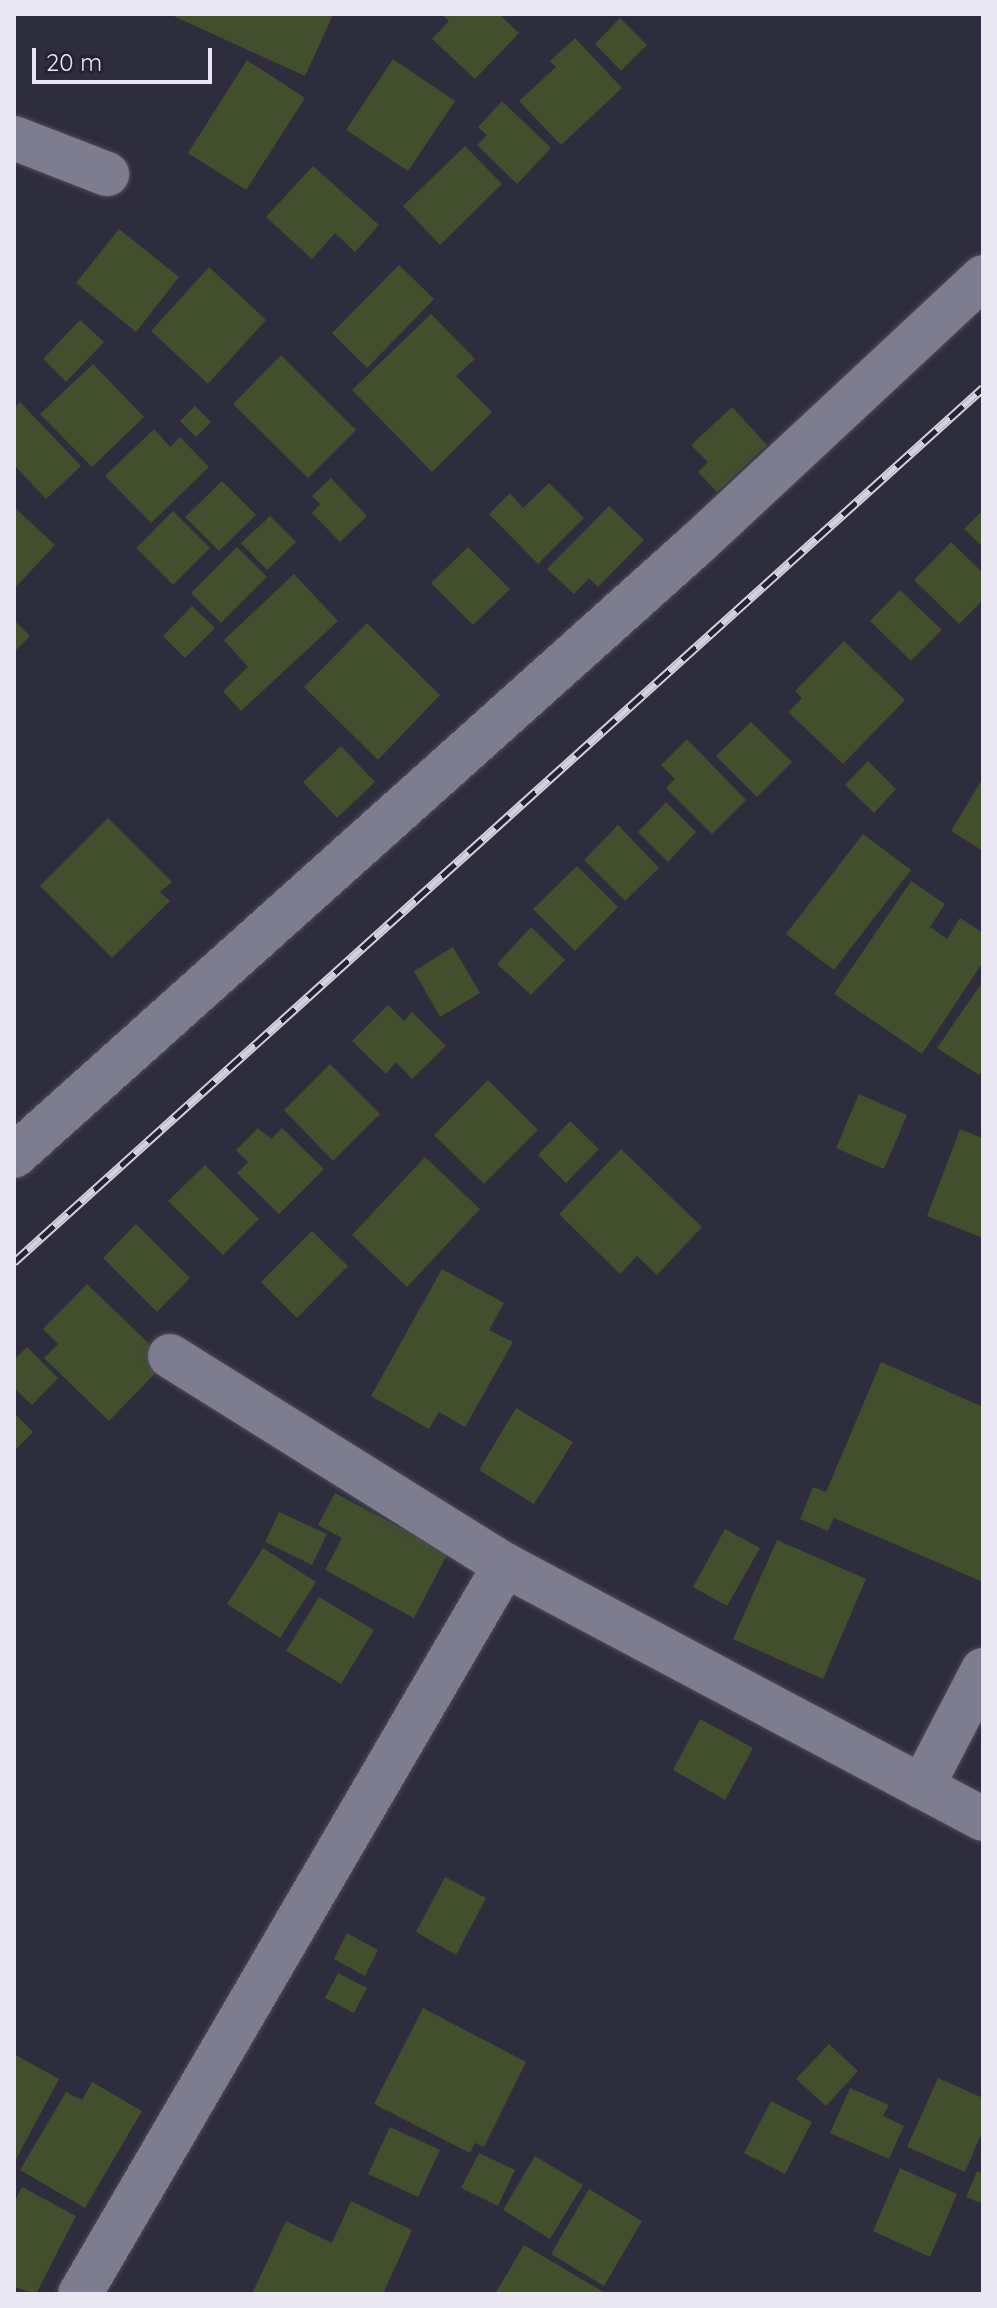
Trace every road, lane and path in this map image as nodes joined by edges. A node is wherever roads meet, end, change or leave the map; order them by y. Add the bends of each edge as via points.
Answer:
1 (14, 138) edge
2 (107, 174) dead end
3 (983, 277) edge
4 (14, 1156) edge
5 (170, 1356) dead end
6 (505, 1565) junction
7 (983, 1670) edge
8 (922, 1787) junction
9 (983, 1819) edge
10 (80, 2294) edge

1 - 2 street
3 - 4 street via 698,543
5 - 6 street
6 - 8 street
6 - 10 street
7 - 8 street
8 - 9 street

